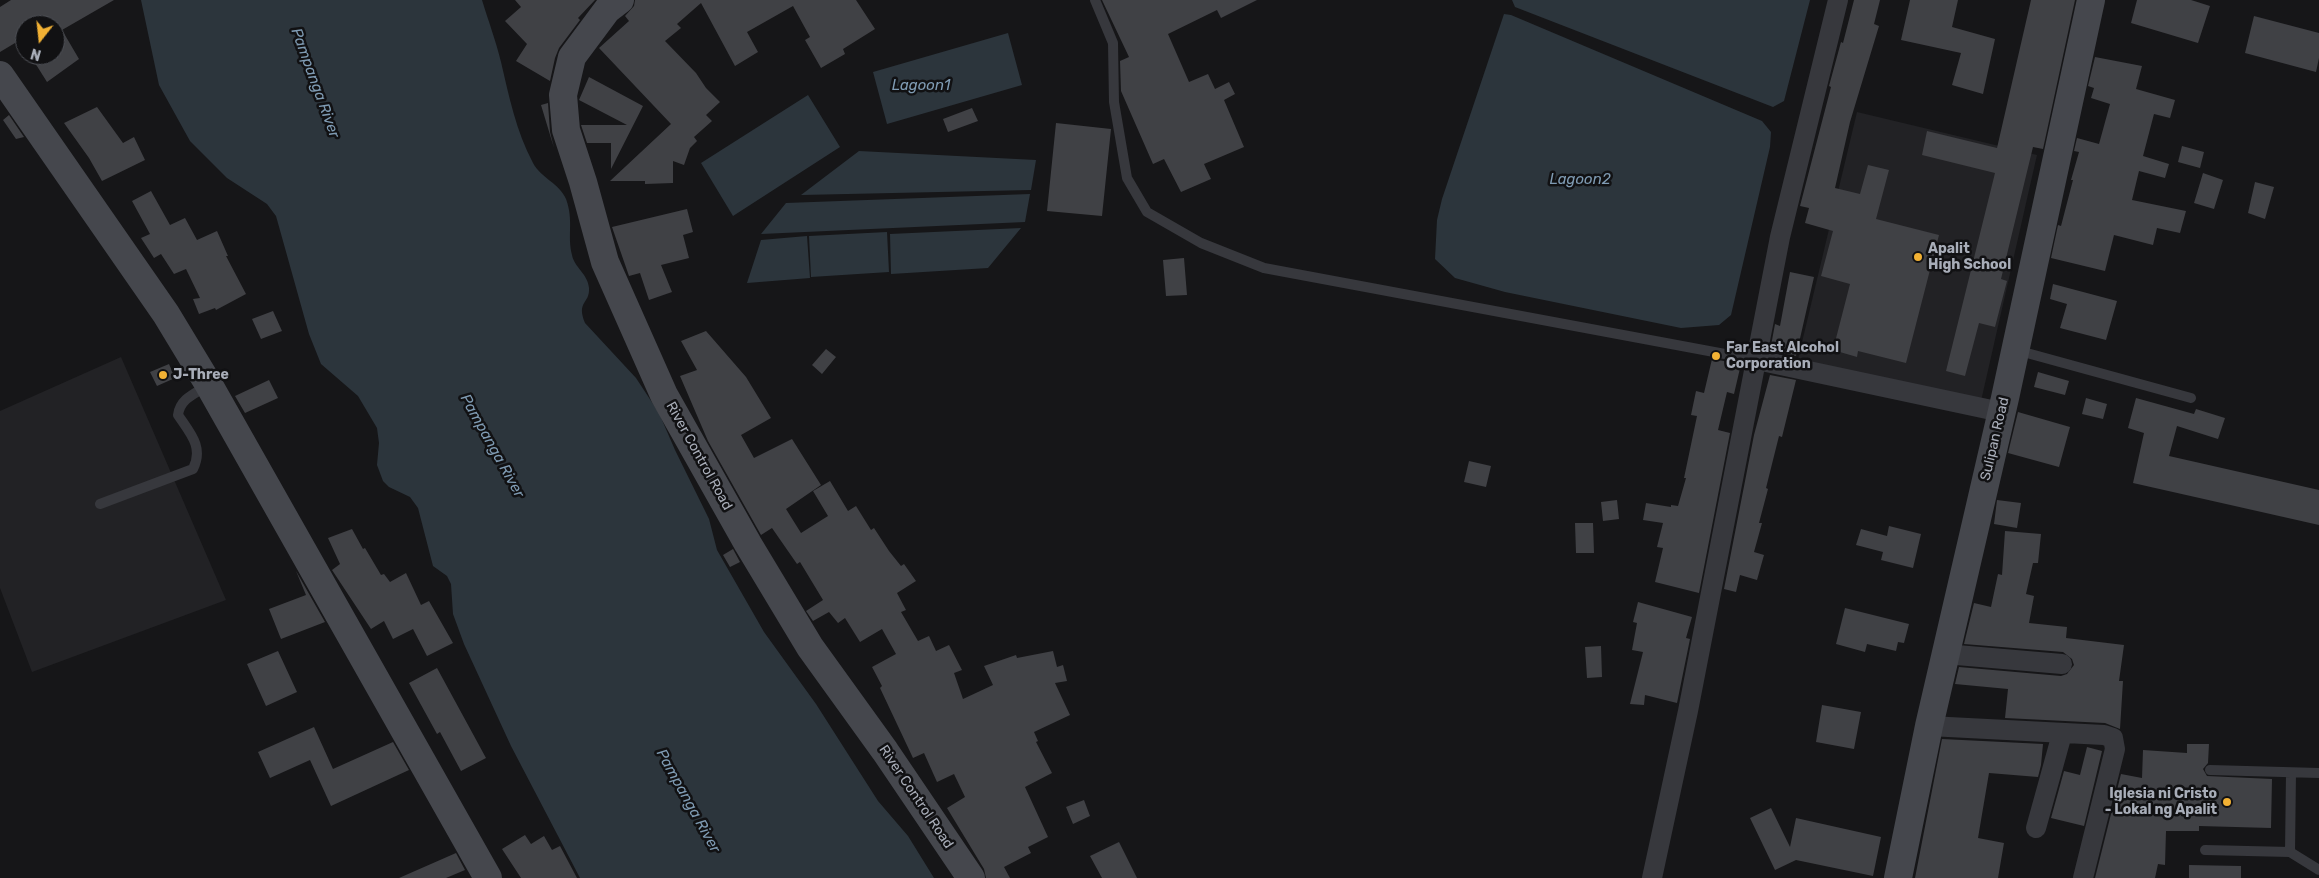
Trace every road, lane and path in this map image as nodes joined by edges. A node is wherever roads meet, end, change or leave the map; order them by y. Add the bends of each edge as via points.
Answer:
1 (620, 0) edge
2 (1095, 0) edge
3 (1838, 0) edge
4 (2091, 0) edge
5 (0, 76) edge
6 (2016, 350) junction
7 (1757, 360) junction
8 (209, 385) junction
9 (2191, 398) dead end
10 (2001, 412) junction
11 (100, 504) dead end
12 (1945, 654) junction
13 (2062, 664) dead end
14 (1928, 726) junction
15 (2062, 734) junction
16 (2210, 770) dead end
17 (2291, 773) junction
18 (2319, 773) edge
19 (2036, 828) dead end
20 (2205, 850) dead end
21 (2290, 852) junction
22 (2319, 870) edge
23 (488, 878) edge
24 (971, 878) edge
25 (1652, 878) edge
26 (1898, 878) edge
27 (2084, 878) edge

1 - 24 street, River Control Road via 607,10 572,57 563,94 566,130 584,182 605,262 664,395 810,648 886,751
2 - 7 lane via 1113,43 1114,102 1128,178 1147,212 1201,243 1264,268
3 - 7 street via 1784,219
4 - 6 street, Sulipan Road
5 - 8 street via 166,314
6 - 9 lane
6 - 10 street, Sulipan Road
7 - 10 street
7 - 25 street
8 - 11 lane via 179,406 178,415 195,440 198,459 193,469
8 - 23 street
10 - 12 street, Sulipan Road
12 - 13 street
12 - 14 street, Sulipan Road
14 - 15 street
14 - 26 street, Sulipan Road
15 - 19 street
15 - 27 street via 2109,736 2115,745
16 - 17 lane
17 - 18 lane
17 - 21 lane
20 - 21 lane
21 - 22 lane

